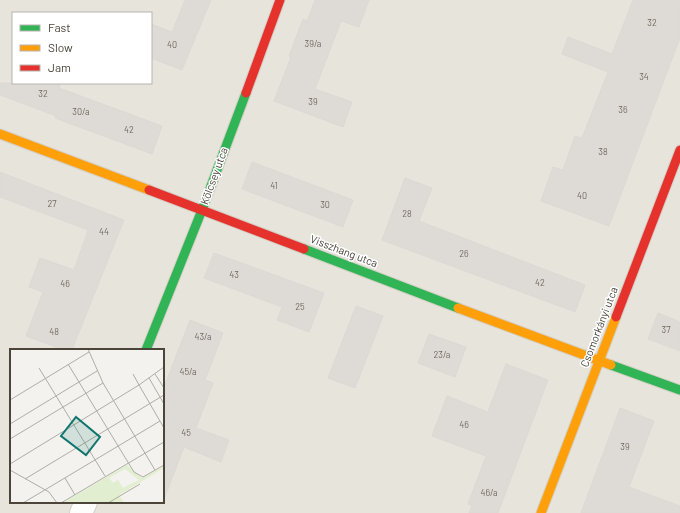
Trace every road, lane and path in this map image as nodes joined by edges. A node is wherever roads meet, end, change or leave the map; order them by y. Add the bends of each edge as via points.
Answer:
1 (280, 0) edge
2 (0, 134) edge
3 (680, 150) edge
4 (202, 210) junction
5 (146, 349) edge
6 (599, 361) junction
7 (680, 390) edge
8 (86, 503) edge
9 (81, 513) edge
10 (541, 513) edge

1 - 4 street, Kölcsey utca
2 - 4 street, Visszhang utca
3 - 6 street, Csomorkányi utca
4 - 5 street, Kölcsey utca
4 - 6 street, Visszhang utca
6 - 7 street, Visszhang utca
6 - 10 street, Csomorkányi utca
8 - 9 street

